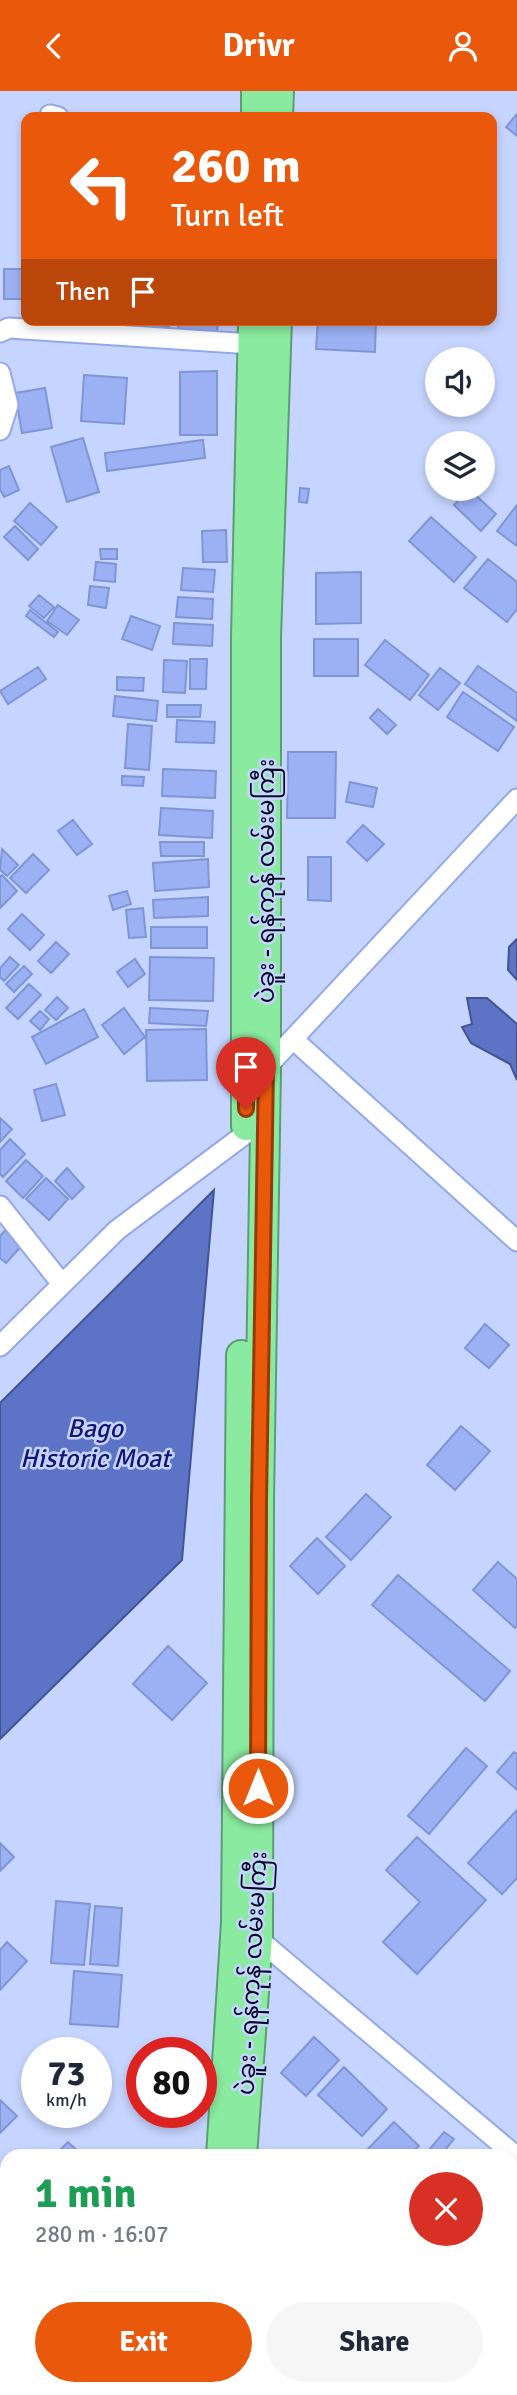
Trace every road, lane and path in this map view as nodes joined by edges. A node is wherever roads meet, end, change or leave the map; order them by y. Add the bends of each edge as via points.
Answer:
1 (256, 91) edge
2 (279, 91) edge
3 (256, 112) edge
4 (278, 112) edge
5 (277, 326) edge
6 (0, 332) edge
7 (253, 332) edge
8 (0, 373) edge
9 (0, 430) edge
10 (517, 799) edge
11 (294, 1040) junction
12 (256, 1076) junction
13 (255, 1127) junction
14 (0, 1206) edge
15 (517, 1241) edge
16 (62, 1284) junction
17 (0, 1346) edge
18 (247, 1930) junction
19 (221, 2149) edge
20 (242, 2149) edge
21 (506, 2149) edge

1 - 3 highway
2 - 4 highway
5 - 12 highway, ပဲခူး - ရန်ကုန် လမ်းမကြီး
6 - 7 street via 9,328
7 - 12 highway, ပဲခူး - ရန်ကုန် လမ်းမကြီး via 246,637
8 - 9 street via 8,405
10 - 11 street
11 - 12 street
11 - 15 street
12 - 13 highway, ပဲခူး - ရန်ကုန် လမ်းမကြီး
13 - 16 street via 117,1230
13 - 18 highway, ပဲခူး - ရန်ကုန် လမ်းမကြီး via 259,1513
14 - 16 street
16 - 17 street
18 - 19 highway, ပဲခူး - ရန်ကုန် လမ်းမကြီး
18 - 20 highway, ပဲခူး - ရန်ကုန် လမ်းမကြီး
18 - 21 street

